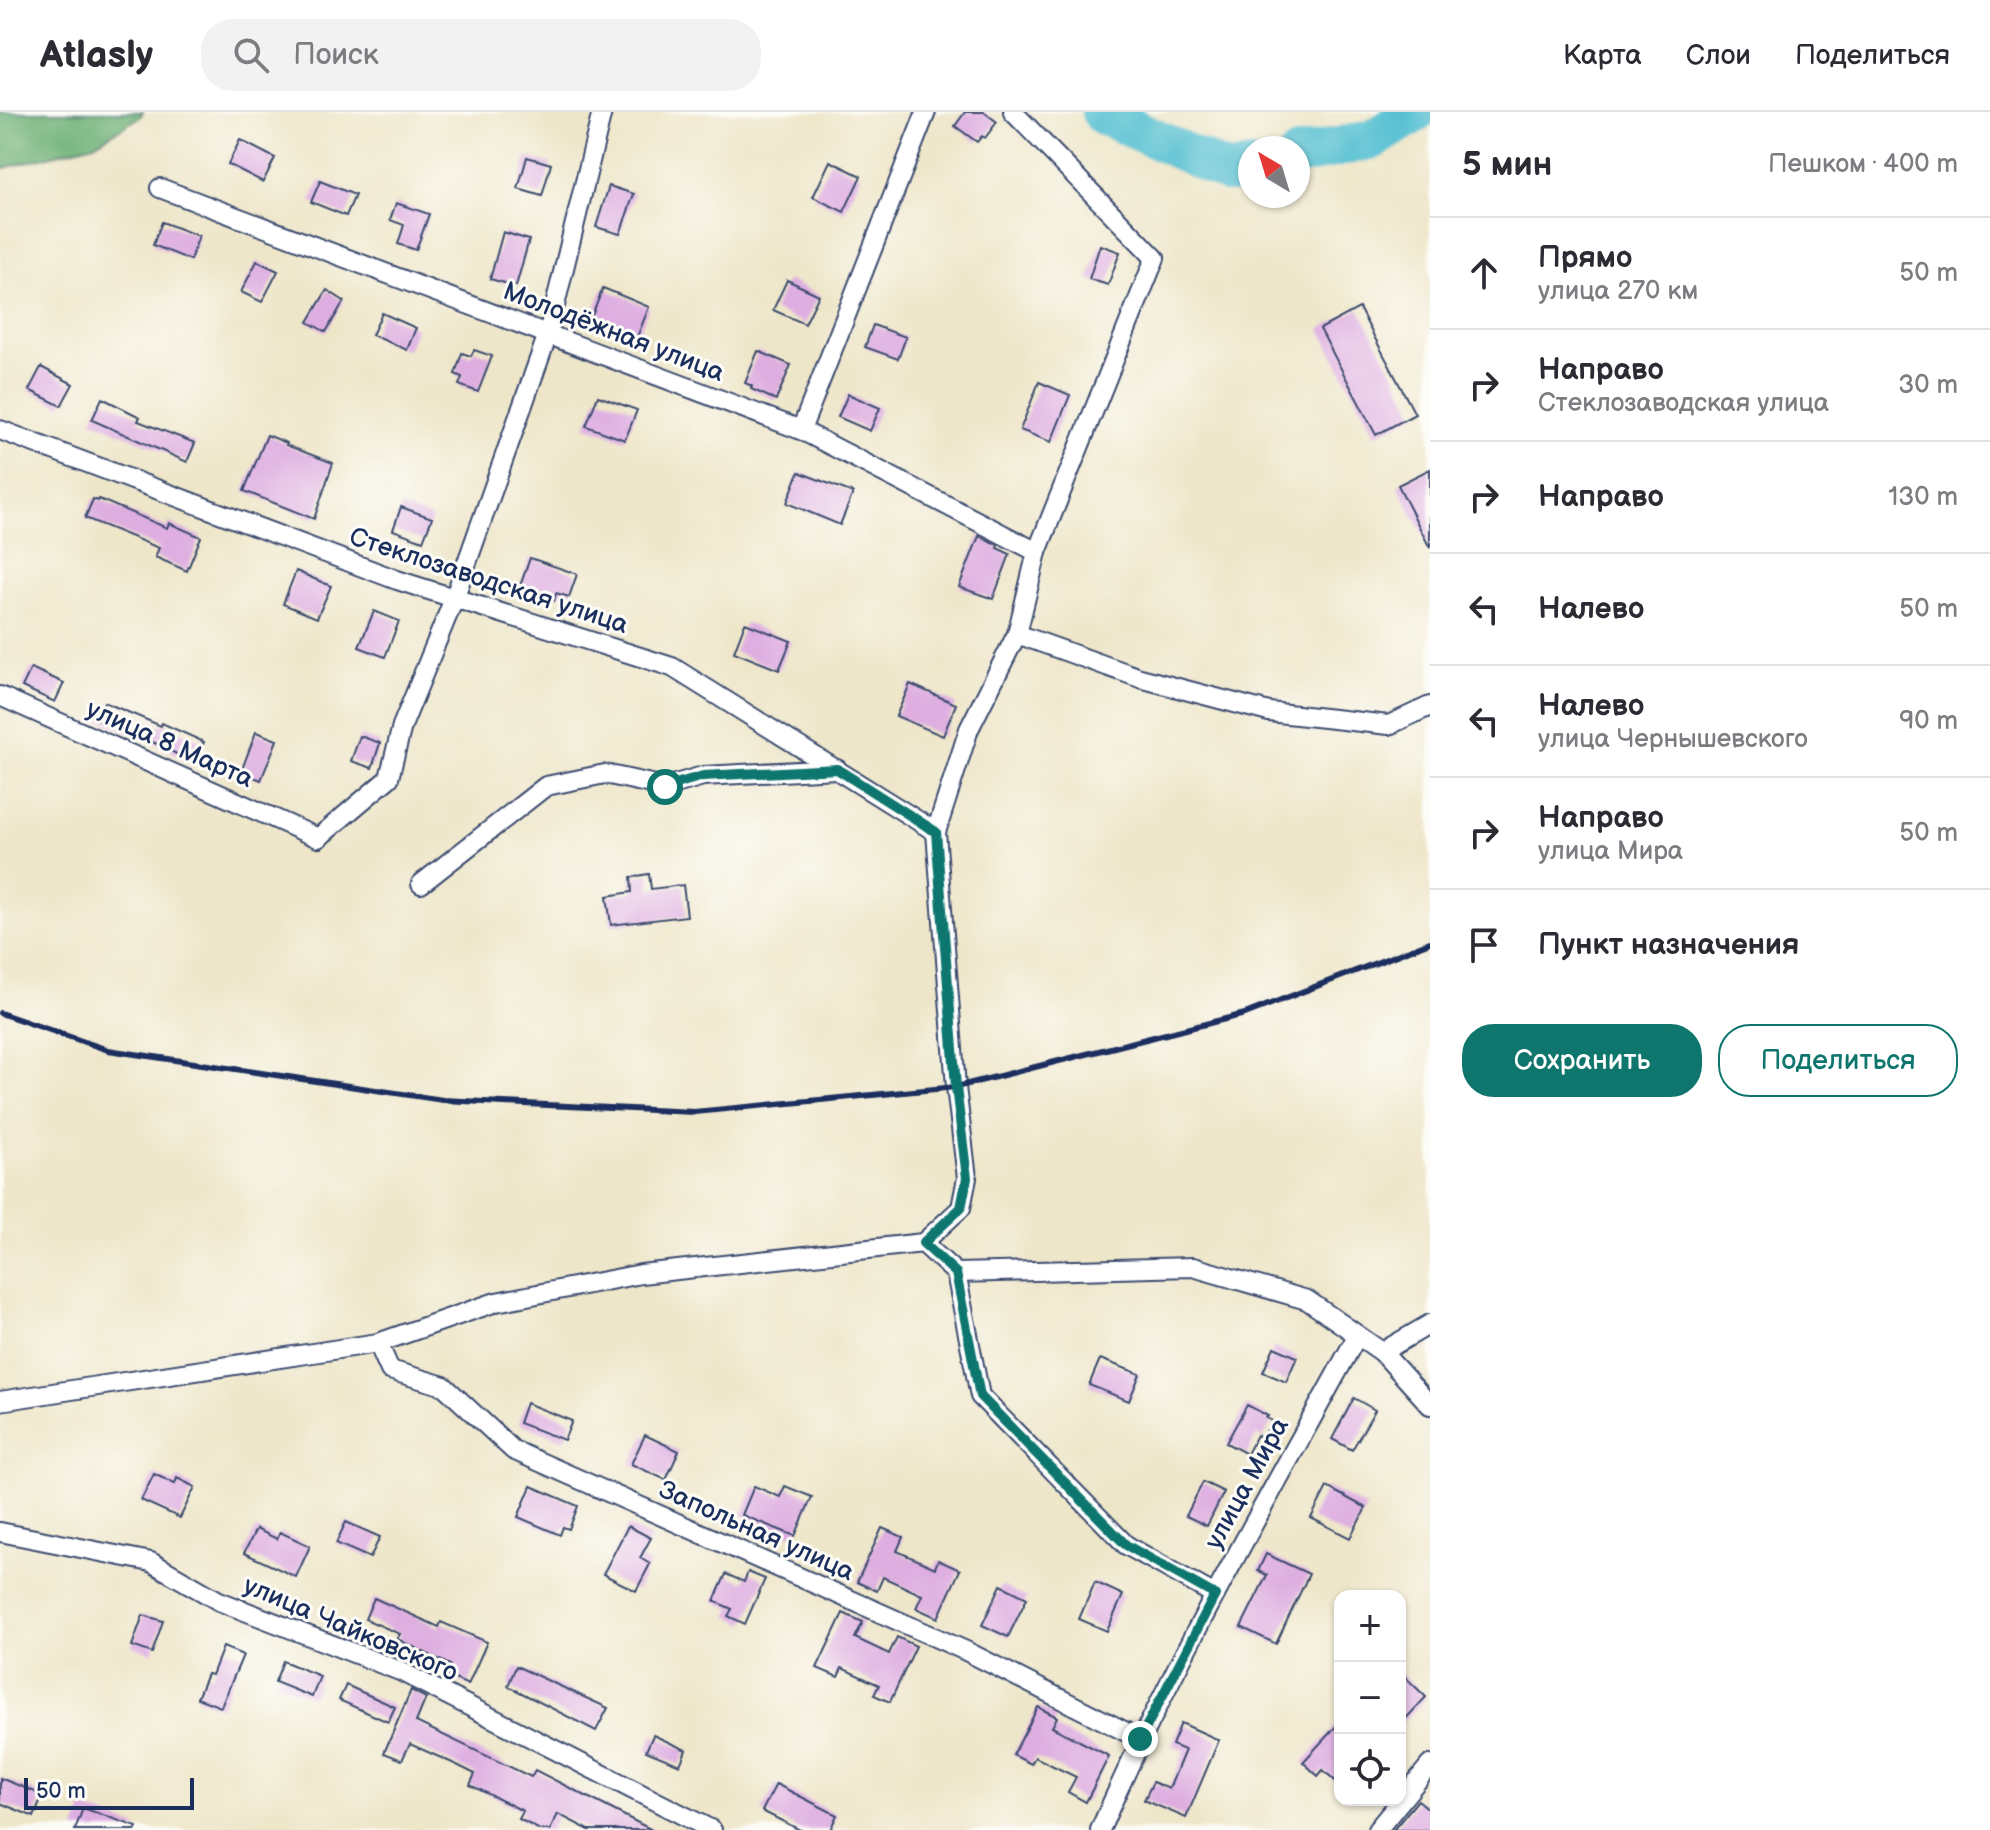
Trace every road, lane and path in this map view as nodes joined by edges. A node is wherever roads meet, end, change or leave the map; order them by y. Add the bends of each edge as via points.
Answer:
1 (602, 112) edge
2 (926, 112) edge
3 (1013, 112) edge
4 (160, 188) dead end
5 (548, 334) junction
6 (0, 430) edge
7 (801, 430) junction
8 (1037, 552) junction
9 (454, 599) junction
10 (1017, 634) junction
11 (0, 696) edge
12 (1430, 706) edge
13 (837, 769) junction
14 (936, 832) junction
15 (421, 884) dead end
16 (923, 1243) junction
17 (956, 1273) junction
18 (1430, 1324) edge
19 (1357, 1336) junction
20 (378, 1343) junction
21 (1382, 1352) junction
22 (0, 1401) edge
23 (1430, 1405) edge
24 (0, 1532) edge
25 (1215, 1595) junction
26 (1140, 1739) junction
27 (1430, 1765) edge
28 (712, 1830) edge
29 (1100, 1830) edge
30 (1377, 1830) edge

1 - 5 street
2 - 7 street
3 - 8 street via 1155,258
4 - 5 street, Молодёжная улица
5 - 7 street, Молодёжная улица
5 - 9 street
6 - 9 street, Стеклозаводская улица
7 - 8 street, Молодёжная улица
8 - 10 street
9 - 11 street, улица 8 Марта via 402,726 389,778 318,838
9 - 13 street, Стеклозаводская улица via 672,667
10 - 12 street via 1140,678 1269,712 1389,725
10 - 14 street via 969,729
13 - 14 street, Стеклозаводская улица
13 - 15 street via 703,776 665,787 605,774 546,786
14 - 16 street via 967,1178 961,1208
16 - 17 street
16 - 20 street via 641,1274 496,1302
17 - 19 street via 1193,1267 1307,1300
17 - 25 street via 980,1396 1126,1545
18 - 21 street
19 - 21 street
19 - 25 street, улица Мира
20 - 22 street
20 - 26 street, Запольная улица via 390,1370 444,1386 513,1450 966,1651
21 - 23 street
24 - 28 street, улица Чайковского via 151,1562 219,1601 400,1671
25 - 26 street, улица Мира
26 - 29 street, улица Мира
27 - 30 street

